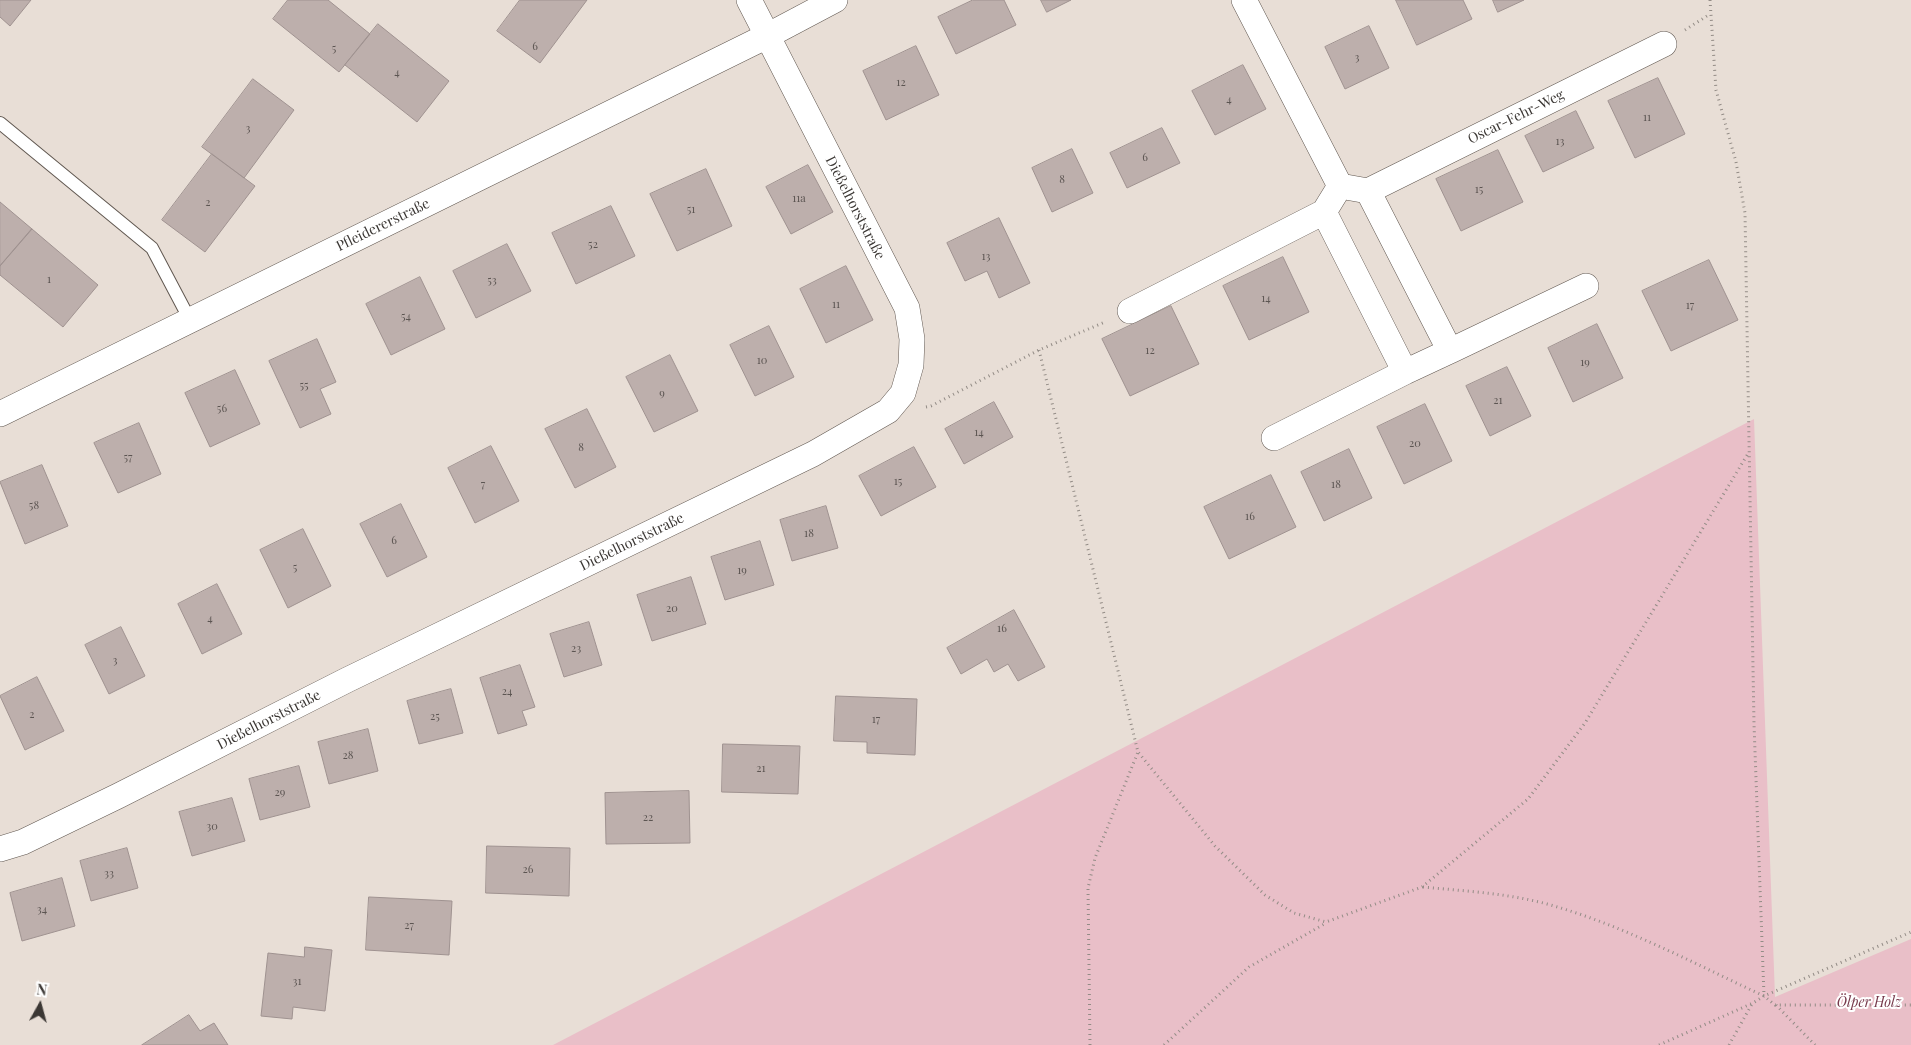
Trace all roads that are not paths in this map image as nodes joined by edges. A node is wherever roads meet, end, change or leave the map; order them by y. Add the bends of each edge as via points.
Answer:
1 (749, 0) edge
2 (835, 0) edge
3 (1244, 0) edge
4 (767, 36) junction
5 (1664, 44) dead end
6 (0, 123) edge
7 (1340, 186) junction
8 (1368, 191) junction
9 (1324, 212) junction
10 (1586, 286) dead end
11 (1130, 311) road end
12 (190, 320) junction
13 (1450, 350) junction
14 (1405, 372) junction
15 (0, 414) edge
16 (1274, 438) dead end
17 (0, 849) edge

1 - 4 street, Dießelhorststraße
2 - 4 street, Pfleidererstraße
3 - 7 street
4 - 12 street, Pfleidererstraße
4 - 17 street, Dießelhorststraße via 907,308 912,339 911,365 903,393 888,411 813,454 356,676 118,796 23,842
5 - 8 street, Oscar-Fehr-Weg
6 - 12 lane via 152,248
7 - 8 street
7 - 9 street
8 - 13 street
9 - 11 street
9 - 14 street
10 - 13 street
12 - 15 street, Pfleidererstraße
13 - 14 street
14 - 16 street

